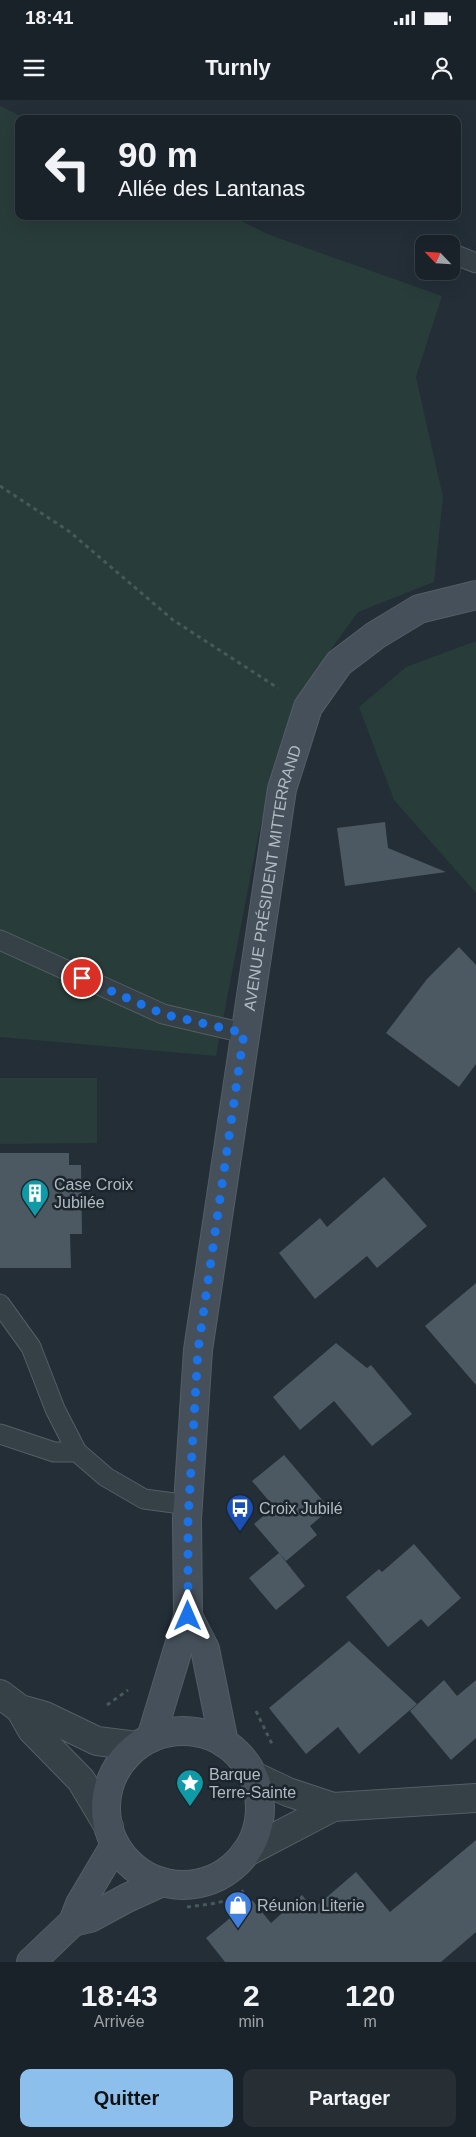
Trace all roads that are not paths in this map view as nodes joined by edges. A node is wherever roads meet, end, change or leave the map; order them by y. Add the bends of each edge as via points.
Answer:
1 (460, 257) edge
2 (476, 263) edge
3 (476, 595) edge
4 (0, 940) edge
5 (244, 1033) junction
6 (0, 1304) edge
7 (0, 1434) edge
8 (77, 1452) junction
9 (189, 1505) junction
10 (188, 1616) junction
11 (10, 1701) edge
12 (144, 1742) junction
13 (224, 1743) junction
14 (254, 1776) junction
15 (476, 1798) edge
16 (333, 1807) junction
17 (112, 1836) junction
18 (245, 1852) junction
19 (162, 1882) junction
20 (73, 1922) junction
21 (31, 1962) edge

1 - 2 lane
3 - 5 main road, AVENUE PRÉSIDENT MITTERRAND via 418,609 376,634 339,663 308,707 282,789
4 - 5 lane via 163,1014
5 - 9 main road, AVENUE PRÉSIDENT MITTERRAND via 198,1350
6 - 8 lane via 31,1347 55,1409
7 - 8 lane via 54,1452
8 - 9 lane via 106,1477 144,1499
9 - 10 main road, AVENUE PRÉSIDENT MITTERRAND
10 - 12 main road, AVENUE PRÉSIDENT MITTERRAND
10 - 13 main road, AVENUE PRÉSIDENT MITTERRAND via 205,1649
11 - 12 street via 97,1741
11 - 17 street via 32,1730 81,1780
12 - 13 main road via 170,1732 188,1731 207,1734
12 - 17 main road via 121,1762 111,1782 106,1804
13 - 14 main road via 242,1757
14 - 16 street
14 - 18 main road via 260,1802 257,1828
15 - 16 street
16 - 18 street
17 - 19 main road via 127,1862
17 - 20 main road
18 - 19 main road via 229,1869 208,1881 185,1885
19 - 20 main road via 90,1918
20 - 21 main road

